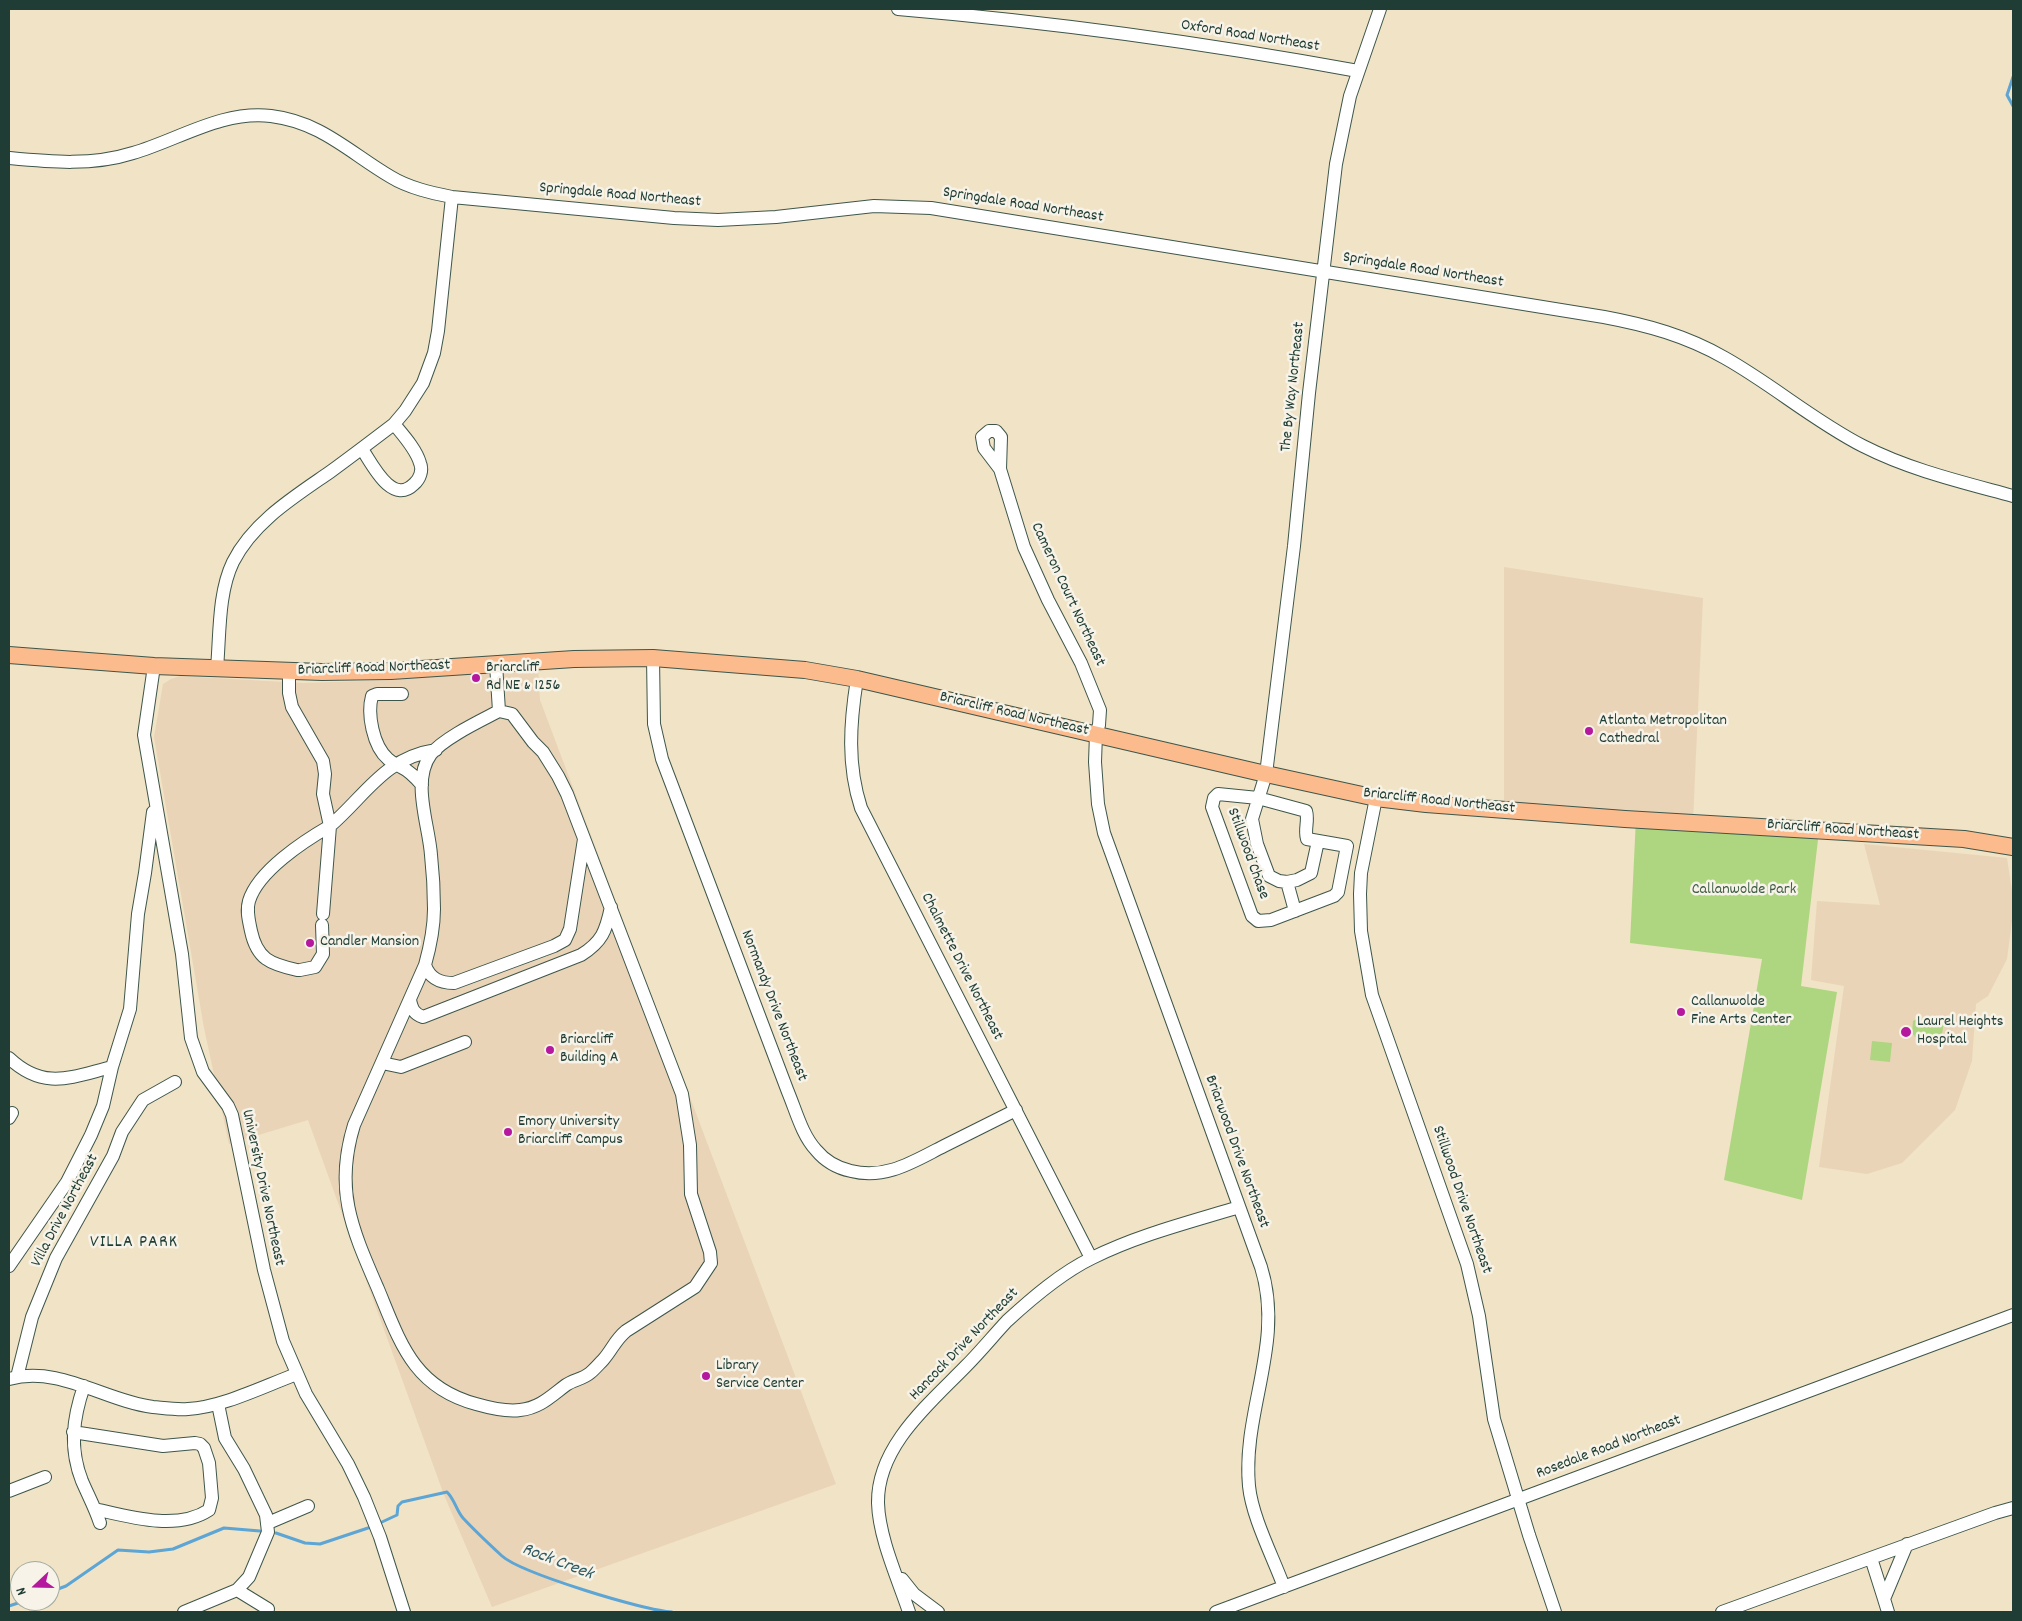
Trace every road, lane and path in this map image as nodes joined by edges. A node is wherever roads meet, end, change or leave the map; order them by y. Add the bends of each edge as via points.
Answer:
1 (898, 9) edge
2 (1380, 9) edge
3 (1358, 72) junction
4 (9, 158) edge
5 (452, 197) junction
6 (1323, 271) junction
7 (394, 424) junction
8 (362, 449) junction
9 (1000, 469) dead end
10 (2013, 496) edge
11 (9, 655) edge
12 (653, 658) junction
13 (496, 664) junction
14 (154, 666) junction
15 (217, 668) junction
16 (289, 671) junction
17 (857, 678) junction
18 (402, 694) dead end
19 (499, 711) junction
20 (1096, 734) junction
21 (436, 750) junction
22 (394, 764) junction
23 (1266, 774) junction
24 (422, 785) junction
25 (1258, 798) junction
26 (1376, 798) junction
27 (154, 799) junction
28 (330, 826) junction
29 (584, 839) junction
30 (1318, 841) junction
31 (2013, 847) edge
32 (1342, 870) junction
33 (145, 873) junction
34 (1361, 873) junction
35 (169, 875) junction
36 (1287, 882) junction
37 (611, 907) junction
38 (1295, 911) junction
39 (425, 966) junction
40 (410, 1000) junction
41 (423, 1016) junction
42 (396, 1033) junction
43 (465, 1042) dead end
44 (9, 1058) edge
45 (382, 1063) junction
46 (112, 1067) junction
47 (175, 1082) dead end
48 (1016, 1110) junction
49 (1239, 1207) junction
50 (1091, 1258) junction
51 (9, 1266) edge
52 (2013, 1315) edge
53 (297, 1374) junction
54 (13, 1378) edge
55 (84, 1386) junction
56 (218, 1404) junction
57 (73, 1432) junction
58 (45, 1477) dead end
59 (9, 1491) edge
60 (1520, 1499) junction
61 (308, 1506) dead end
62 (95, 1508) junction
63 (2013, 1508) edge
64 (100, 1523) dead end
65 (268, 1523) junction
66 (1907, 1544) junction
67 (1871, 1558) junction
68 (895, 1568) junction
69 (1284, 1587) junction
70 (237, 1590) junction
71 (1884, 1599) junction
72 (268, 1609) dead end
73 (184, 1612) edge
74 (404, 1612) edge
75 (910, 1612) edge
76 (938, 1612) edge
77 (1216, 1612) edge
78 (1555, 1612) edge
79 (1722, 1612) edge
80 (1888, 1612) edge

1 - 3 street, Oxford Road Northeast via 1087,28
2 - 3 street, The By Way Northeast
3 - 6 street, The By Way Northeast via 1339,144
4 - 5 street, Springdale Road Northeast via 72,162 110,159 222,120 270,116 322,132 393,178
5 - 6 street, Springdale Road Northeast via 710,220 776,217 874,206 931,208
5 - 7 street via 434,353 424,383
6 - 10 street, Springdale Road Northeast via 1604,317 1670,332 1726,359 1815,419 1883,455 1918,470
6 - 23 street, The By Way Northeast
7 - 8 street
7 - 8 street via 421,464 419,478 414,485 398,490 386,484
8 - 15 street via 290,500 254,530 240,550 223,600
9 - 20 street, Cameron Court Northeast via 1024,547 1100,710
11 - 14 main road, Briarcliff Road Northeast
12 - 13 main road, Briarcliff Road Northeast
12 - 17 main road, Briarcliff Road Northeast via 805,670
12 - 48 street, Normandy Drive Northeast via 654,724 660,753 788,1092 815,1150 840,1168 859,1173 883,1173
13 - 16 main road, Briarcliff Road Northeast via 354,672
13 - 19 street
14 - 15 main road, Briarcliff Road Northeast
14 - 27 street, University Drive Northeast via 144,735
15 - 16 main road, Briarcliff Road Northeast
16 - 28 street via 292,707 323,761 323,794
17 - 20 main road, Briarcliff Road Northeast
17 - 48 street, Chalmette Drive Northeast via 851,759 861,808
18 - 22 street via 377,694 372,696 370,703 379,749
19 - 21 street
19 - 29 street via 512,714 551,763
20 - 23 main road, Briarcliff Road Northeast
20 - 49 street, Briarwood Drive Northeast via 1098,804 1106,840
21 - 22 street via 420,752
21 - 24 street via 427,762
22 - 24 street
22 - 28 street
23 - 25 street, Stillwood Chase
23 - 26 main road, Briarcliff Road Northeast
24 - 39 street via 434,910
25 - 30 street, Stillwood Chase via 1306,811 1307,839
25 - 36 street, Stillwood Chase via 1252,819 1257,844 1269,876
25 - 38 street, Stillwood Chase via 1218,794 1212,807 1252,916 1263,922
26 - 31 main road, Briarcliff Road Northeast via 1625,819 1955,838
26 - 34 street, Stillwood Drive Northeast
27 - 33 street
27 - 35 street, University Drive Northeast
28 - 28 street via 277,862 256,886 249,900 247,913 256,949 271,962 298,970 312,968 323,954
29 - 37 street
29 - 39 street via 570,929 565,940 454,983 433,978
30 - 32 street, Stillwood Chase via 1347,846
30 - 36 street, Stillwood Chase via 1311,873
32 - 34 street
32 - 38 street, Stillwood Chase via 1338,892 1334,896
33 - 35 street
33 - 46 street via 130,1009
34 - 60 street, Stillwood Drive Northeast via 1360,919 1372,996 1467,1264 1479,1316 1491,1404
35 - 53 street, University Drive Northeast via 194,1050 208,1081 232,1115 270,1296
36 - 38 street
37 - 41 street via 608,924 599,942 581,955
37 - 45 street via 682,1094 690,1145 691,1194 711,1263 695,1287 626,1331 589,1374 568,1384 542,1404 510,1411 460,1398 438,1387 421,1373 400,1344 358,1239 344,1182 347,1149 354,1125
39 - 40 street
40 - 41 street via 413,1011
40 - 42 street
41 - 42 street
42 - 45 street
43 - 45 street via 401,1067
44 - 46 street via 22,1070 51,1080
46 - 51 street via 103,1106 80,1159
47 - 54 street, Villa Drive Northeast via 143,1100 122,1132 114,1156 56,1258 32,1317
48 - 50 street, Chalmette Drive Northeast
49 - 50 street, Hancock Drive Northeast via 1166,1229
49 - 69 street, Briarwood Drive Northeast via 1264,1276 1270,1318 1250,1446 1249,1486
50 - 68 street, Hancock Drive Northeast via 1007,1321 926,1408 896,1446 883,1472 878,1503
52 - 60 street, Rosedale Road Northeast
53 - 56 street
53 - 74 street, University Drive Northeast via 364,1496
54 - 55 street via 30,1375 48,1377
55 - 56 street via 152,1407 188,1409
55 - 57 street via 75,1411
56 - 65 street via 225,1438 253,1487
57 - 62 street via 81,1479
57 - 62 street via 163,1446 195,1442 204,1448 209,1463 212,1498 209,1510 199,1516 180,1521 149,1519
58 - 59 street
60 - 69 street, Rosedale Road Northeast
60 - 78 street, Stillwood Drive Northeast
61 - 65 street
62 - 64 street
63 - 66 street
65 - 70 street via 268,1532 249,1577
66 - 67 street
66 - 71 street
67 - 71 street
67 - 79 street
68 - 75 street, Hancock Drive Northeast
68 - 76 street via 914,1594
69 - 77 street, Rosedale Road Northeast
70 - 72 street
70 - 73 street
71 - 80 street

